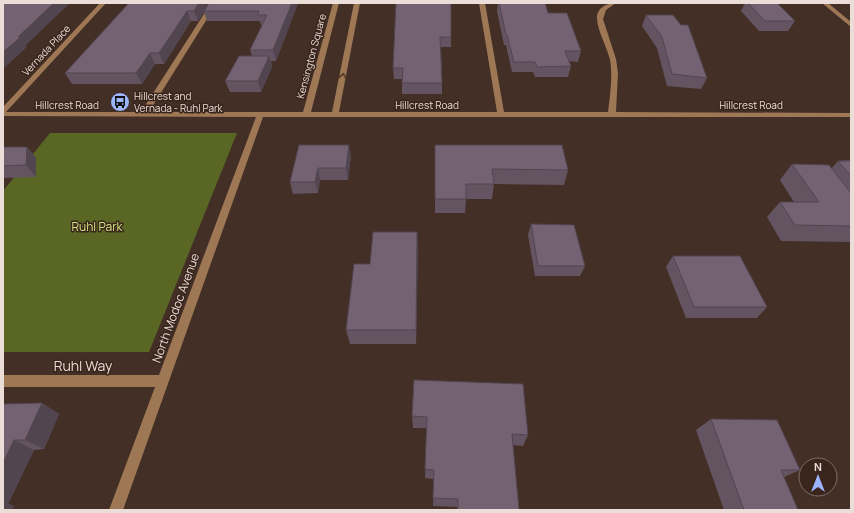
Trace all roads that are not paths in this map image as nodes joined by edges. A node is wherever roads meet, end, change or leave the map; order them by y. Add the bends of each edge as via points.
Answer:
1 (103, 3) edge
2 (214, 3) edge
3 (336, 3) edge
4 (357, 3) edge
5 (482, 3) edge
6 (613, 3) edge
7 (825, 3) edge
8 (851, 25) edge
9 (3, 110) edge
10 (3, 114) edge
11 (143, 115) junction
12 (260, 115) junction
13 (306, 115) junction
14 (335, 115) junction
15 (501, 115) junction
16 (612, 115) junction
17 (851, 115) edge
18 (3, 381) edge
19 (163, 381) junction
20 (116, 510) edge

1 - 9 street, Vernada Place
2 - 11 street
3 - 13 street, Kensington Square
14 -> 4 street
5 - 15 street
6 - 16 street via 601,12 600,19 615,73
7 - 8 street
10 - 11 street, Hillcrest Road
11 - 12 street, Hillcrest Road
12 - 13 street, Hillcrest Road
12 - 19 street, North Modoc Avenue
13 - 14 street, Hillcrest Road
14 - 15 street, Hillcrest Road
15 - 16 street, Hillcrest Road
16 - 17 street, Hillcrest Road
18 - 19 street, Ruhl Way
19 - 20 street, North Modoc Avenue

